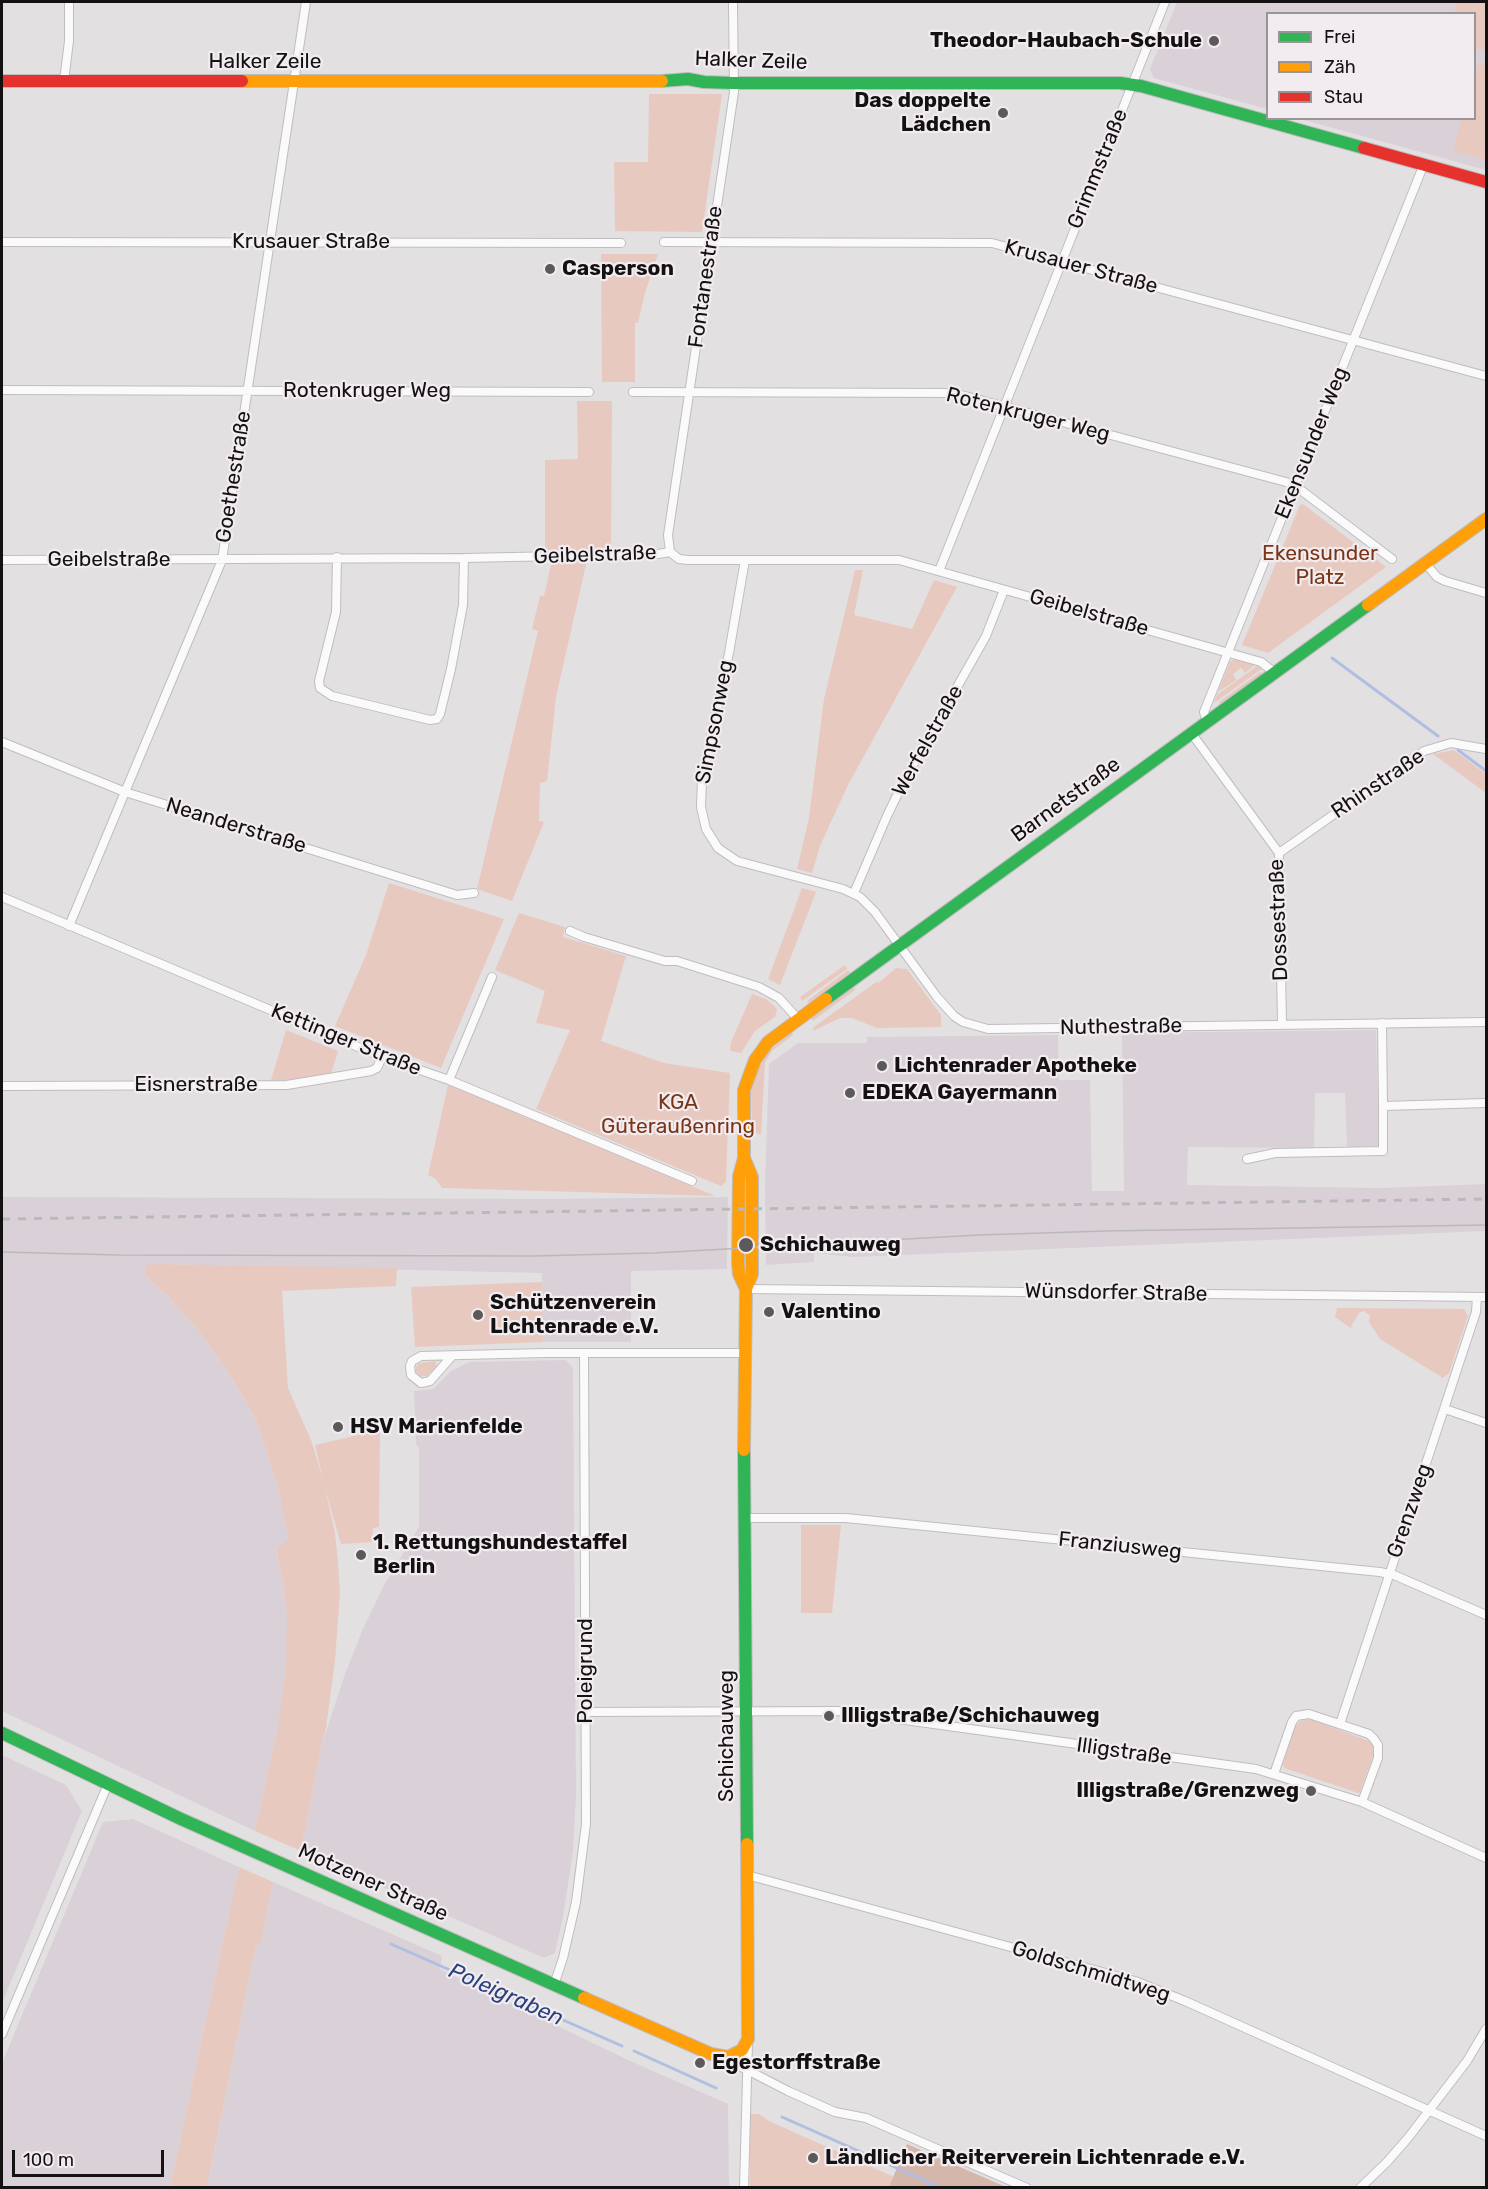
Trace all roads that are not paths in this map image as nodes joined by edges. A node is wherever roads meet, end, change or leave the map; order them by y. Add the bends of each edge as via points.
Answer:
1 (69, 2) edge
2 (306, 2) edge
3 (733, 2) edge
4 (1165, 2) edge
5 (2, 81) edge
6 (64, 81) junction
7 (294, 82) junction
8 (734, 83) junction
9 (1131, 84) junction
10 (1424, 164) junction
11 (1486, 182) edge
12 (2, 242) edge
13 (270, 242) junction
14 (664, 242) dead end
15 (621, 243) dead end
16 (711, 243) junction
17 (1061, 262) junction
18 (1354, 340) junction
19 (1486, 376) edge
20 (2, 390) edge
21 (247, 391) junction
22 (590, 392) dead end
23 (633, 392) dead end
24 (690, 392) junction
25 (1004, 407) junction
26 (1295, 486) junction
27 (1486, 519) edge
28 (670, 552) junction
29 (337, 557) junction
30 (464, 558) junction
31 (1392, 559) dead end
32 (2, 560) edge
33 (222, 560) junction
34 (745, 560) junction
35 (1426, 564) junction
36 (939, 571) junction
37 (1004, 590) junction
38 (1486, 593) edge
39 (1228, 652) junction
40 (1275, 673) junction
41 (1208, 722) junction
42 (1192, 734) junction
43 (2, 742) edge
44 (1486, 749) edge
45 (125, 792) junction
46 (1279, 853) junction
47 (474, 893) dead end
48 (854, 893) junction
49 (2, 897) edge
50 (69, 926) junction
51 (570, 931) dead end
52 (900, 945) junction
53 (492, 977) dead end
54 (798, 1019) junction
55 (1486, 1022) edge
56 (1382, 1023) junction
57 (1282, 1025) junction
58 (382, 1057) junction
59 (449, 1080) junction
60 (2, 1086) edge
61 (1486, 1103) edge
62 (1383, 1106) junction
63 (1247, 1159) dead end
64 (692, 1181) dead end
65 (746, 1289) junction
66 (1482, 1297) edge
67 (584, 1353) junction
68 (745, 1353) junction
69 (452, 1356) junction
70 (1445, 1409) junction
71 (1486, 1423) edge
72 (745, 1518) junction
73 (1389, 1574) junction
74 (1486, 1615) edge
75 (747, 1711) junction
76 (586, 1712) junction
77 (1340, 1724) junction
78 (2, 1733) edge
79 (1274, 1774) junction
80 (108, 1784) junction
81 (1362, 1802) junction
82 (1486, 1858) edge
83 (747, 1875) junction
84 (554, 1985) junction
85 (1486, 2029) edge
86 (2, 2034) edge
87 (748, 2039) junction
88 (726, 2056) junction
89 (746, 2070) junction
90 (1427, 2111) junction
91 (1486, 2136) edge
92 (744, 2187) edge
93 (1027, 2187) edge
94 (1360, 2187) edge

1 - 6 street
2 - 7 street, Goethestraße
3 - 8 street, Fontanestraße
4 - 9 street, Grimmstraße
5 - 6 street, Halker Zeile
6 - 7 street, Halker Zeile
7 - 8 street, Halker Zeile via 688,79
7 - 13 street, Goethestraße
8 - 9 street, Halker Zeile
8 - 16 street, Fontanestraße
9 - 10 street, Halker Zeile
9 - 17 street, Grimmstraße
10 - 11 street, Halker Zeile
10 - 18 street, Ekensunder Weg
12 - 13 street, Krusauer Straße
13 - 15 street, Krusauer Straße
13 - 21 street, Goethestraße
14 - 16 street, Krusauer Straße
16 - 17 street, Krusauer Straße via 988,243
16 - 24 street, Fontanestraße
17 - 18 street, Krusauer Straße
17 - 25 street, Grimmstraße
18 - 19 street, Krusauer Straße
18 - 26 street, Ekensunder Weg
20 - 21 street, Rotenkruger Weg
21 - 22 street, Rotenkruger Weg
21 - 33 street, Goethestraße
23 - 24 street, Rotenkruger Weg
24 - 25 street, Rotenkruger Weg via 948,393
24 - 28 street, Fontanestraße via 668,535
25 - 26 street, Rotenkruger Weg
25 - 36 street, Grimmstraße
26 - 31 street, Rotenkruger Weg
26 - 39 street, Ekensunder Weg
27 - 35 street, Barnetstraße
28 - 30 street, Geibelstraße
28 - 34 street, Geibelstraße via 688,560
29 - 30 street, Geibelstraße
29 - 30 street via 336,612 319,681 321,688 332,696 429,720 440,714 453,660 464,605
29 - 33 street, Geibelstraße
32 - 33 street, Geibelstraße
33 - 45 street, Goethestraße
34 - 36 street, Geibelstraße via 899,560
34 - 48 street, Simpsonweg via 702,779 700,801 704,822 714,843 737,861
35 - 38 street via 1445,581
35 - 40 street, Barnetstraße
36 - 37 street, Geibelstraße
37 - 39 street, Geibelstraße
37 - 48 street, Werfelstraße via 977,654 886,816
39 - 40 street, Geibelstraße via 1261,662
39 - 41 street, Ekensunder Weg via 1204,712
40 - 41 street, Barnetstraße
41 - 42 street, Barnetstraße
42 - 46 street, Dossestraße
42 - 52 street, Barnetstraße
43 - 45 street, Neanderstraße
44 - 46 street, Rhinstraße via 1451,743 1424,751
45 - 47 street, Neanderstraße via 457,895
45 - 50 street, Goethestraße
46 - 57 street, Dossestraße
48 - 52 street, Simpsonweg via 875,912
49 - 50 street, Kettinger Straße
50 - 58 street, Kettinger Straße
51 - 54 street via 759,987 779,998
52 - 54 street, Barnetstraße
52 - 57 street, Nuthestraße via 954,1016 980,1028
53 - 59 street
54 - 65 street, Barnetstraße via 768,1042 751,1069 744,1090 744,1158 752,1177 752,1274
55 - 56 street, Nuthestraße
56 - 57 street, Nuthestraße
56 - 62 street
58 - 59 street, Kettinger Straße
58 - 60 street, Eisnerstraße via 371,1071 287,1085
59 - 64 street, Kettinger Straße
61 - 62 street
62 - 63 street via 1383,1151 1275,1153
65 - 66 street, Wünsdorfer Straße
65 - 68 street, Schichauweg
66 - 70 street, Grenzweg
67 - 68 street
67 - 69 street
67 - 76 street, Poleigrund
68 - 72 street, Schichauweg
69 - 69 street via 416,1358 410,1366 411,1376 421,1383 430,1381
70 - 71 street
70 - 73 street, Grenzweg
72 - 73 street, Franziusweg via 846,1518
72 - 75 street, Schichauweg
73 - 74 street, Franziusweg
73 - 77 street, Grenzweg
75 - 76 street, Illigstraße
75 - 79 street, Illigstraße via 841,1710
75 - 83 street, Schichauweg
76 - 84 street, Poleigrund via 582,1870
77 - 79 street via 1309,1713 1296,1716
77 - 81 street via 1369,1734 1378,1745 1378,1758
78 - 80 street, Motzener Straße
79 - 81 street, Illigstraße
80 - 84 street, Motzener Straße
80 - 86 street
81 - 82 street, Illigstraße
83 - 87 street, Schichauweg
83 - 90 street, Goldschmidtweg via 1135,1981
84 - 88 street, Motzener Straße
85 - 90 street via 1456,2076
87 - 88 street via 742,2050
87 - 89 street, Schichauweg
88 - 89 street
89 - 92 street, Schichauweg
89 - 93 street via 835,2112 866,2118
90 - 91 street, Goldschmidtweg
90 - 94 street via 1387,2162

